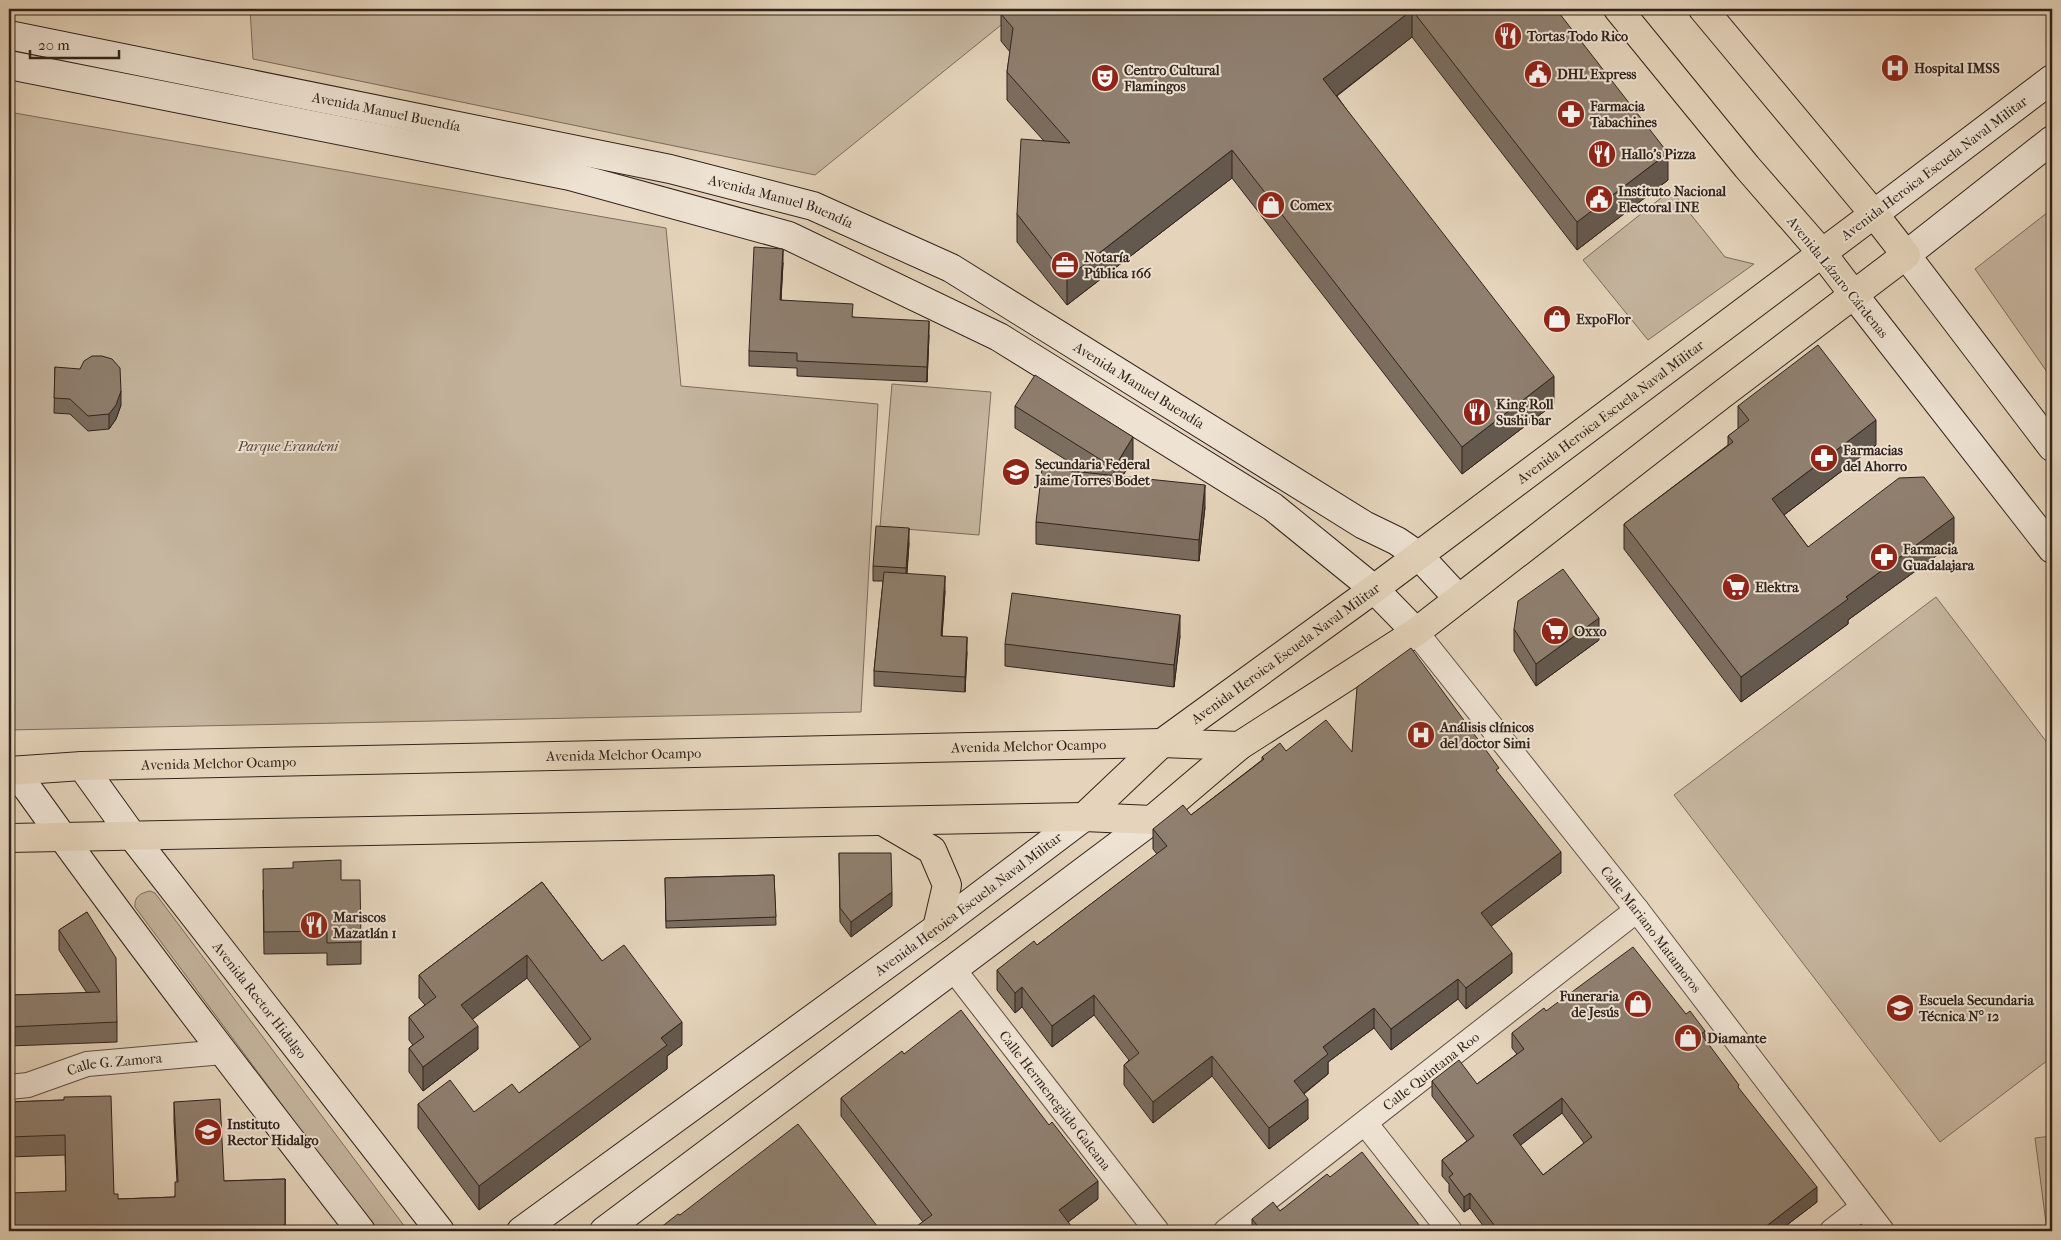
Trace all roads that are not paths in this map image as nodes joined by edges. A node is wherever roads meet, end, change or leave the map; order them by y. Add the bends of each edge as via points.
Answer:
1 (1618, 9) edge
2 (1703, 9) edge
3 (9, 35) edge
4 (9, 65) edge
5 (2052, 79) edge
6 (2052, 140) edge
7 (1874, 214) junction
8 (1822, 253) junction
9 (1906, 255) junction
10 (1854, 295) junction
11 (2052, 447) edge
12 (2052, 549) edge
13 (1419, 556) junction
14 (1374, 590) junction
15 (1458, 598) junction
16 (1416, 632) junction
17 (1162, 743) junction
18 (1240, 746) junction
19 (82, 766) junction
20 (12, 771) edge
21 (1084, 817) junction
22 (1152, 820) junction
23 (884, 822) junction
24 (133, 837) junction
25 (9, 838) edge
26 (62, 838) junction
27 (1637, 910) junction
28 (936, 928) junction
29 (954, 970) junction
30 (223, 1052) junction
31 (9, 1087) edge
32 (1365, 1123) junction
33 (1863, 1207) junction
34 (354, 1229) edge
35 (440, 1231) edge
36 (521, 1231) edge
37 (604, 1231) edge
38 (1157, 1231) edge
39 (1226, 1231) edge
40 (1450, 1231) edge
41 (1832, 1231) edge
42 (1882, 1231) edge

1 - 8 main road, Avenida Lázaro Cárdenas
2 - 7 main road
3 - 13 street, Avenida Manuel Buendía via 670,169 813,206 951,268
4 - 14 street, Avenida Manuel Buendía via 570,176 789,236 999,337 1273,507
5 - 7 street, Avenida Heroica Escuela Naval Militar
6 - 9 street
7 - 8 main road, Avenida Heroica Escuela Naval Militar
7 - 9 main road
8 - 10 main road, Avenida Lázaro Cárdenas
8 - 13 main road, Avenida Heroica Escuela Naval Militar
9 - 10 main road
9 - 11 street
10 - 12 street, Avenida Lázaro Cárdenas
10 - 15 main road
13 - 14 main road, Avenida Heroica Escuela Naval Militar
13 - 15 street, Avenida Manuel Buendía
14 - 16 street, Avenida Manuel Buendía
14 - 17 main road, Avenida Heroica Escuela Naval Militar
15 - 16 main road
16 - 18 main road
16 - 27 street, Calle Mariano Matamoros
17 - 18 main road, Avenida Melchor Ocampo
17 - 19 main road, Avenida Melchor Ocampo
17 - 21 main road, Avenida Heroica Escuela Naval Militar
18 - 22 main road
19 - 20 main road, Avenida Melchor Ocampo
19 - 24 street, Avenida Rector Hidalgo
20 - 26 street
21 - 22 main road
21 - 23 main road
21 - 28 street, Avenida Heroica Escuela Naval Militar
22 - 29 street
23 - 24 main road
23 - 28 main road via 932,850 947,885
24 - 26 main road
24 - 35 street, Avenida Rector Hidalgo
25 - 26 main road
26 - 30 street
27 - 32 street, Calle Quintana Roo
27 - 33 street, Calle Mariano Matamoros
28 - 36 street, Avenida Heroica Escuela Naval Militar
29 - 37 street
29 - 38 street, Calle Hermenegildo Galeana
30 - 31 street, Calle G. Zamora via 87,1064 28,1085
30 - 34 street
32 - 39 street, Calle Quintana Roo
32 - 40 street
33 - 41 street
33 - 42 street, Calle Mariano Matamoros

